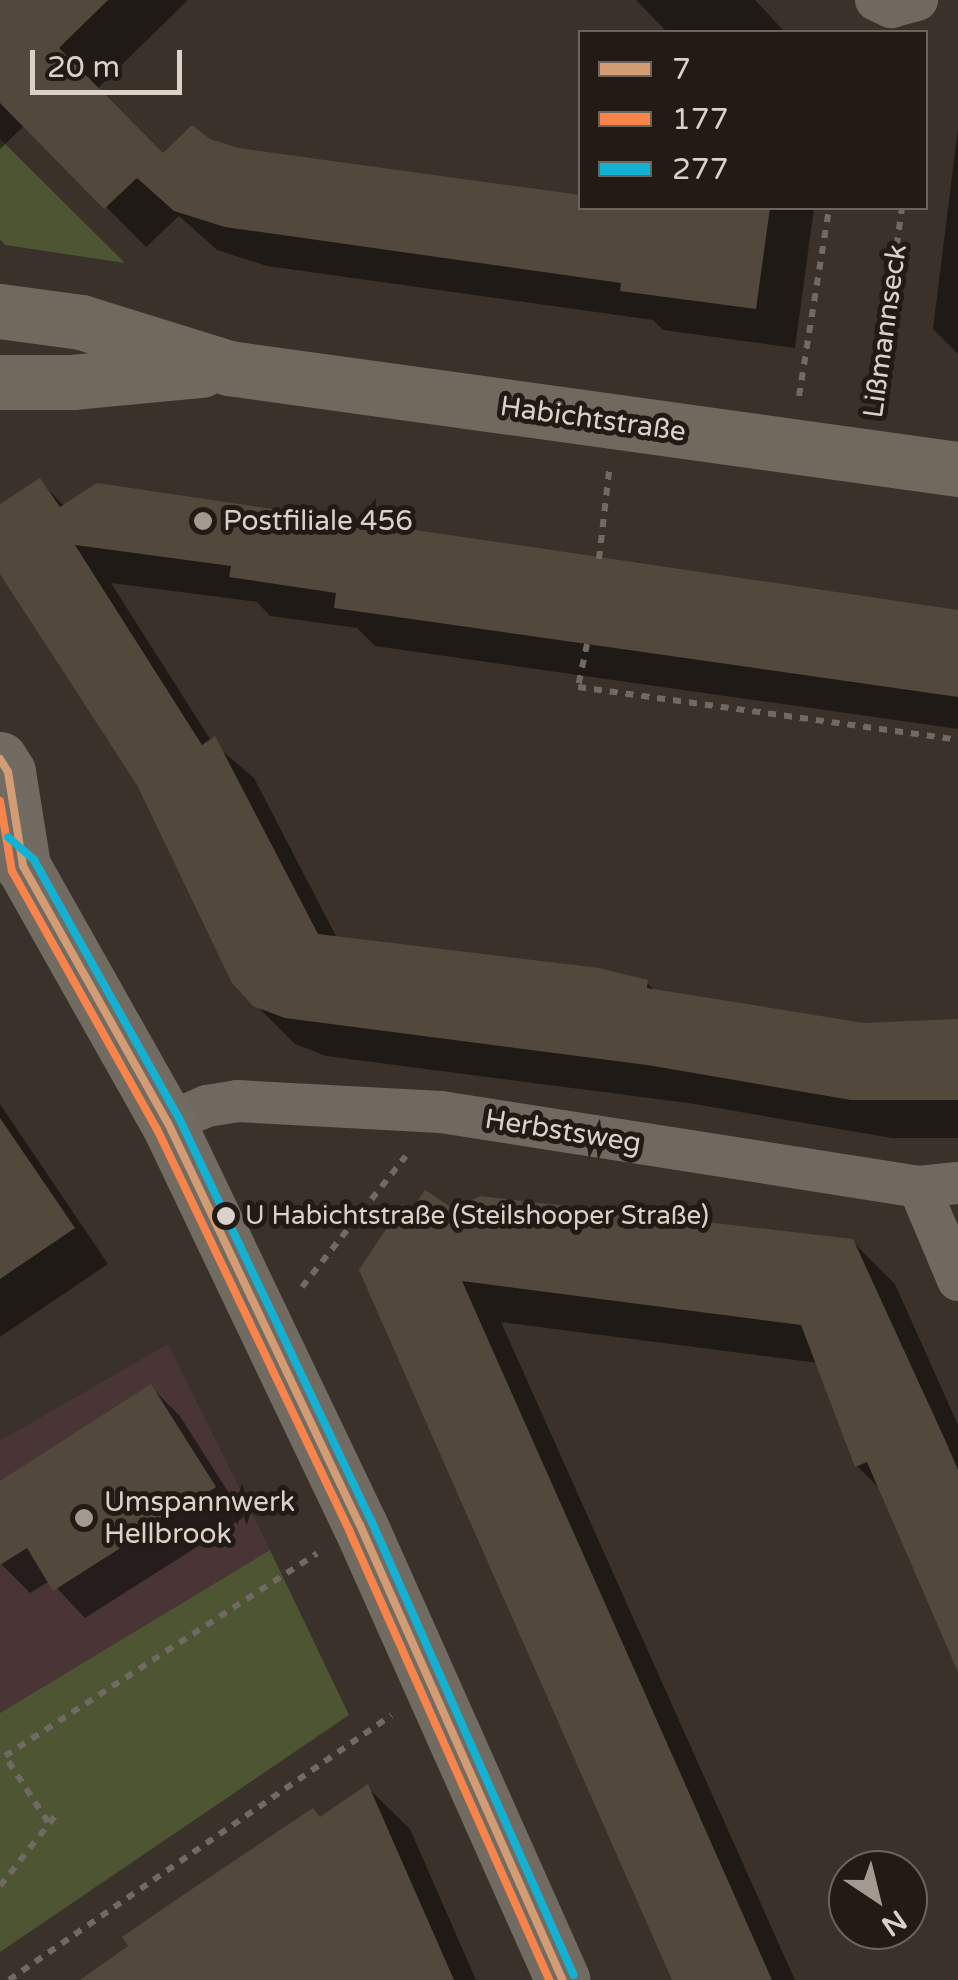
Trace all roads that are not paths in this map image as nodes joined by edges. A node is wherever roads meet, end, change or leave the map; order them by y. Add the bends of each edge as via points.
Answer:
1 (0, 311) edge
2 (229, 368) junction
3 (0, 382) edge
4 (958, 468) edge
5 (0, 759) edge
6 (12, 856) edge
7 (168, 1122) junction
8 (938, 1184) edge
9 (958, 1280) edge
10 (563, 1980) edge

1 - 2 main road, Habichtstraße via 81,322
2 - 3 main road, Habichtstraße
2 - 4 main road, Habichtstraße
5 - 6 street via 8,772
6 - 7 street
7 - 8 street, Herbstsweg via 237,1102 441,1112
7 - 10 street via 360,1524
8 - 9 street

